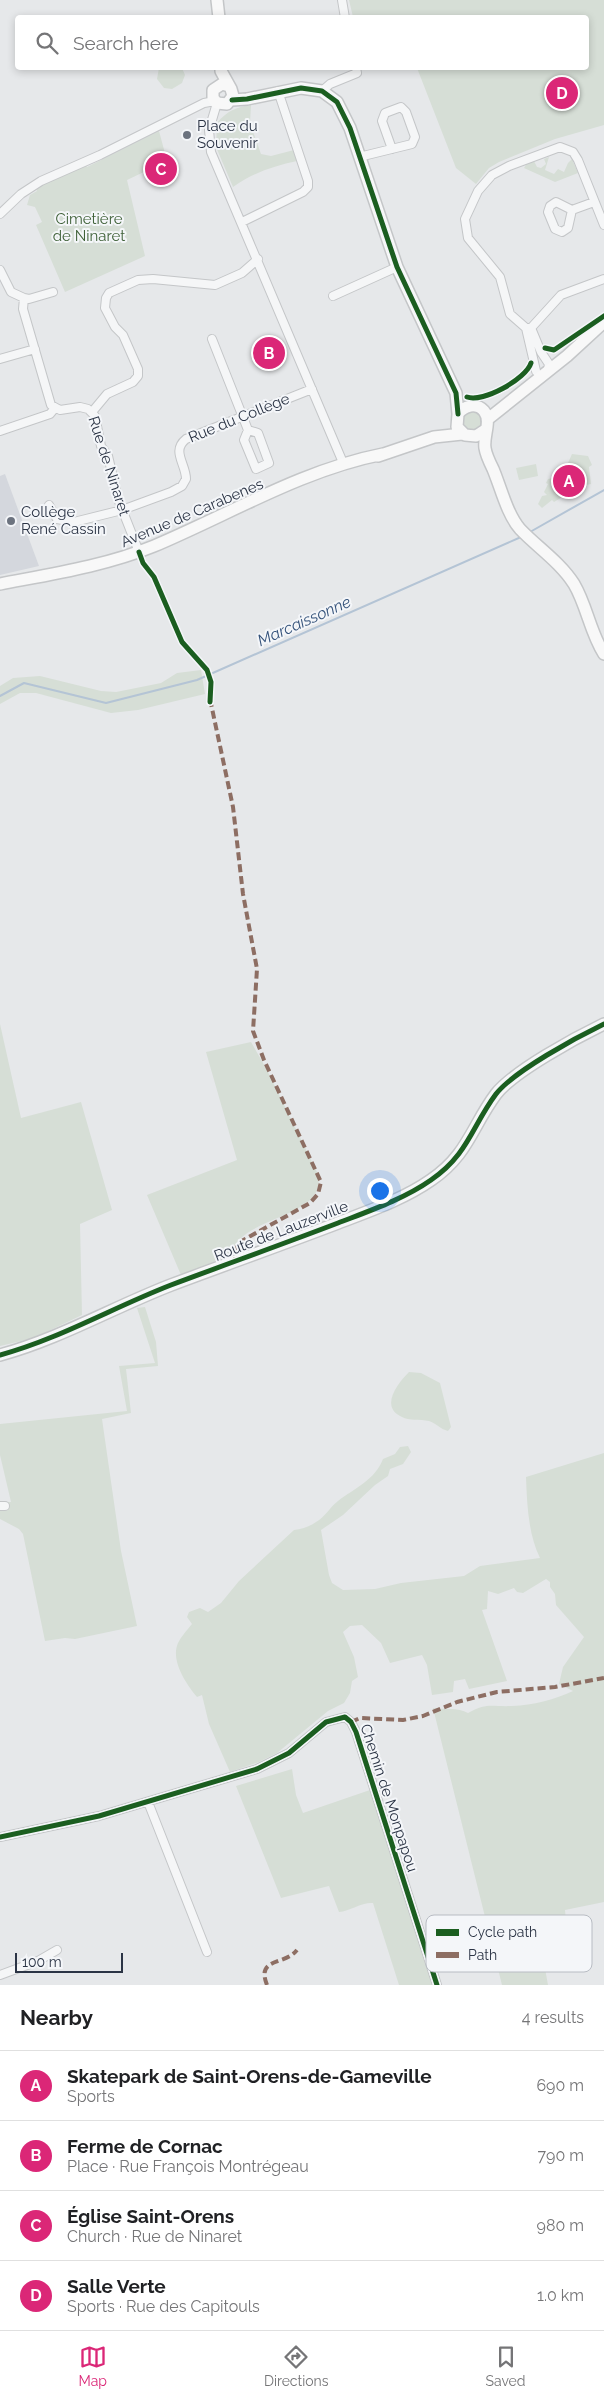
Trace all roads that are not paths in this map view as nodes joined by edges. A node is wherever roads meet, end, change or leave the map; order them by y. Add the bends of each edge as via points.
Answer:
1 (217, 0) edge
2 (342, 0) edge
3 (219, 15) edge
4 (344, 15) edge
5 (221, 70) edge
6 (357, 70) edge
7 (322, 91) junction
8 (278, 92) junction
9 (223, 97) junction
10 (392, 149) junction
11 (359, 157) junction
12 (594, 202) junction
13 (572, 210) dead end
14 (0, 214) edge
15 (242, 222) junction
16 (604, 225) edge
17 (258, 259) junction
18 (397, 267) junction
19 (0, 270) edge
20 (604, 279) edge
21 (52, 292) dead end
22 (334, 296) dead end
23 (24, 298) junction
24 (601, 324) edge
25 (528, 328) junction
26 (212, 339) dead end
27 (35, 349) junction
28 (0, 359) edge
29 (544, 368) junction
30 (312, 389) junction
31 (456, 393) junction
32 (476, 407) junction
33 (55, 408) junction
34 (92, 412) junction
35 (242, 416) junction
36 (457, 416) junction
37 (486, 424) junction
38 (248, 430) junction
39 (0, 431) edge
40 (466, 435) junction
41 (434, 437) junction
42 (485, 450) junction
43 (383, 454) junction
44 (344, 465) junction
45 (276, 490) junction
46 (49, 504) dead end
47 (122, 510) junction
48 (139, 552) junction
49 (0, 584) edge
50 (604, 654) edge
51 (604, 1024) edge
52 (0, 1355) edge
53 (148, 1802) junction
54 (0, 1838) edge
55 (57, 1950) dead end
56 (426, 1951) edge
57 (207, 1952) dead end
58 (433, 1972) edge
59 (0, 1975) edge
60 (437, 1985) edge

1 - 3 street
2 - 4 street
5 - 9 street
6 - 7 street
7 - 8 street via 301,88
7 - 11 street via 341,108
8 - 9 street
8 - 15 street via 308,188
9 - 14 street via 41,181 20,194
9 - 15 street via 211,122 209,137 212,152
10 - 10 street via 412,144 415,137 401,107 385,112 382,121
10 - 11 street
11 - 18 street
12 - 13 street
12 - 16 street
12 - 25 street via 578,160 573,152 560,147 492,175 478,191 465,219 468,238 500,277 510,314
15 - 17 street
17 - 30 street
17 - 34 street via 242,272 215,284 138,280 109,293 105,308 123,335 138,376 133,382 107,394
18 - 22 street
18 - 31 street
19 - 23 street via 11,292
20 - 25 street via 561,295
21 - 23 street
23 - 27 street via 23,309
24 - 29 street via 567,356
25 - 29 street
25 - 29 street via 541,352
26 - 35 street
27 - 28 street
27 - 33 street via 49,400
29 - 32 street via 502,398
29 - 37 street
30 - 35 street, Rue du Collège
30 - 44 street
31 - 32 street
31 - 36 street
32 - 36 street via 466,406
32 - 37 street
33 - 34 street, Rue de Ninaret via 64,411 80,407
33 - 39 street via 50,414
34 - 47 street, Rue de Ninaret
35 - 38 street
35 - 47 street, Rue du Collège via 182,442 178,454 186,476 182,486
36 - 40 street via 458,427
36 - 41 street, Avenue de Carabenes via 448,428
37 - 40 street via 481,434
37 - 42 street
38 - 38 street via 244,440 256,468 269,463 258,433
40 - 41 street, Avenue de Carabenes
40 - 42 street
41 - 43 street, Avenue de Carabenes
42 - 50 street via 520,529 572,582
43 - 44 street, Avenue de Carabenes
43 - 45 street, Avenue de Carabenes via 302,484
44 - 45 street, Avenue de Carabenes
45 - 48 street, Avenue de Carabenes
46 - 47 street, Rue du Collège via 57,519 68,522
47 - 48 street, Rue de Ninaret
48 - 49 street, Avenue de Carabenes
51 - 52 street, Route de Lauzerville via 501,1088 463,1151 429,1182 385,1204 143,1296 37,1343
53 - 54 street, Chemin de Monpapou
53 - 56 street, Chemin de Monpapou via 257,1770 289,1753 326,1722 348,1718 356,1732
53 - 57 street
55 - 59 street
58 - 60 street, Chemin de Monpapou

